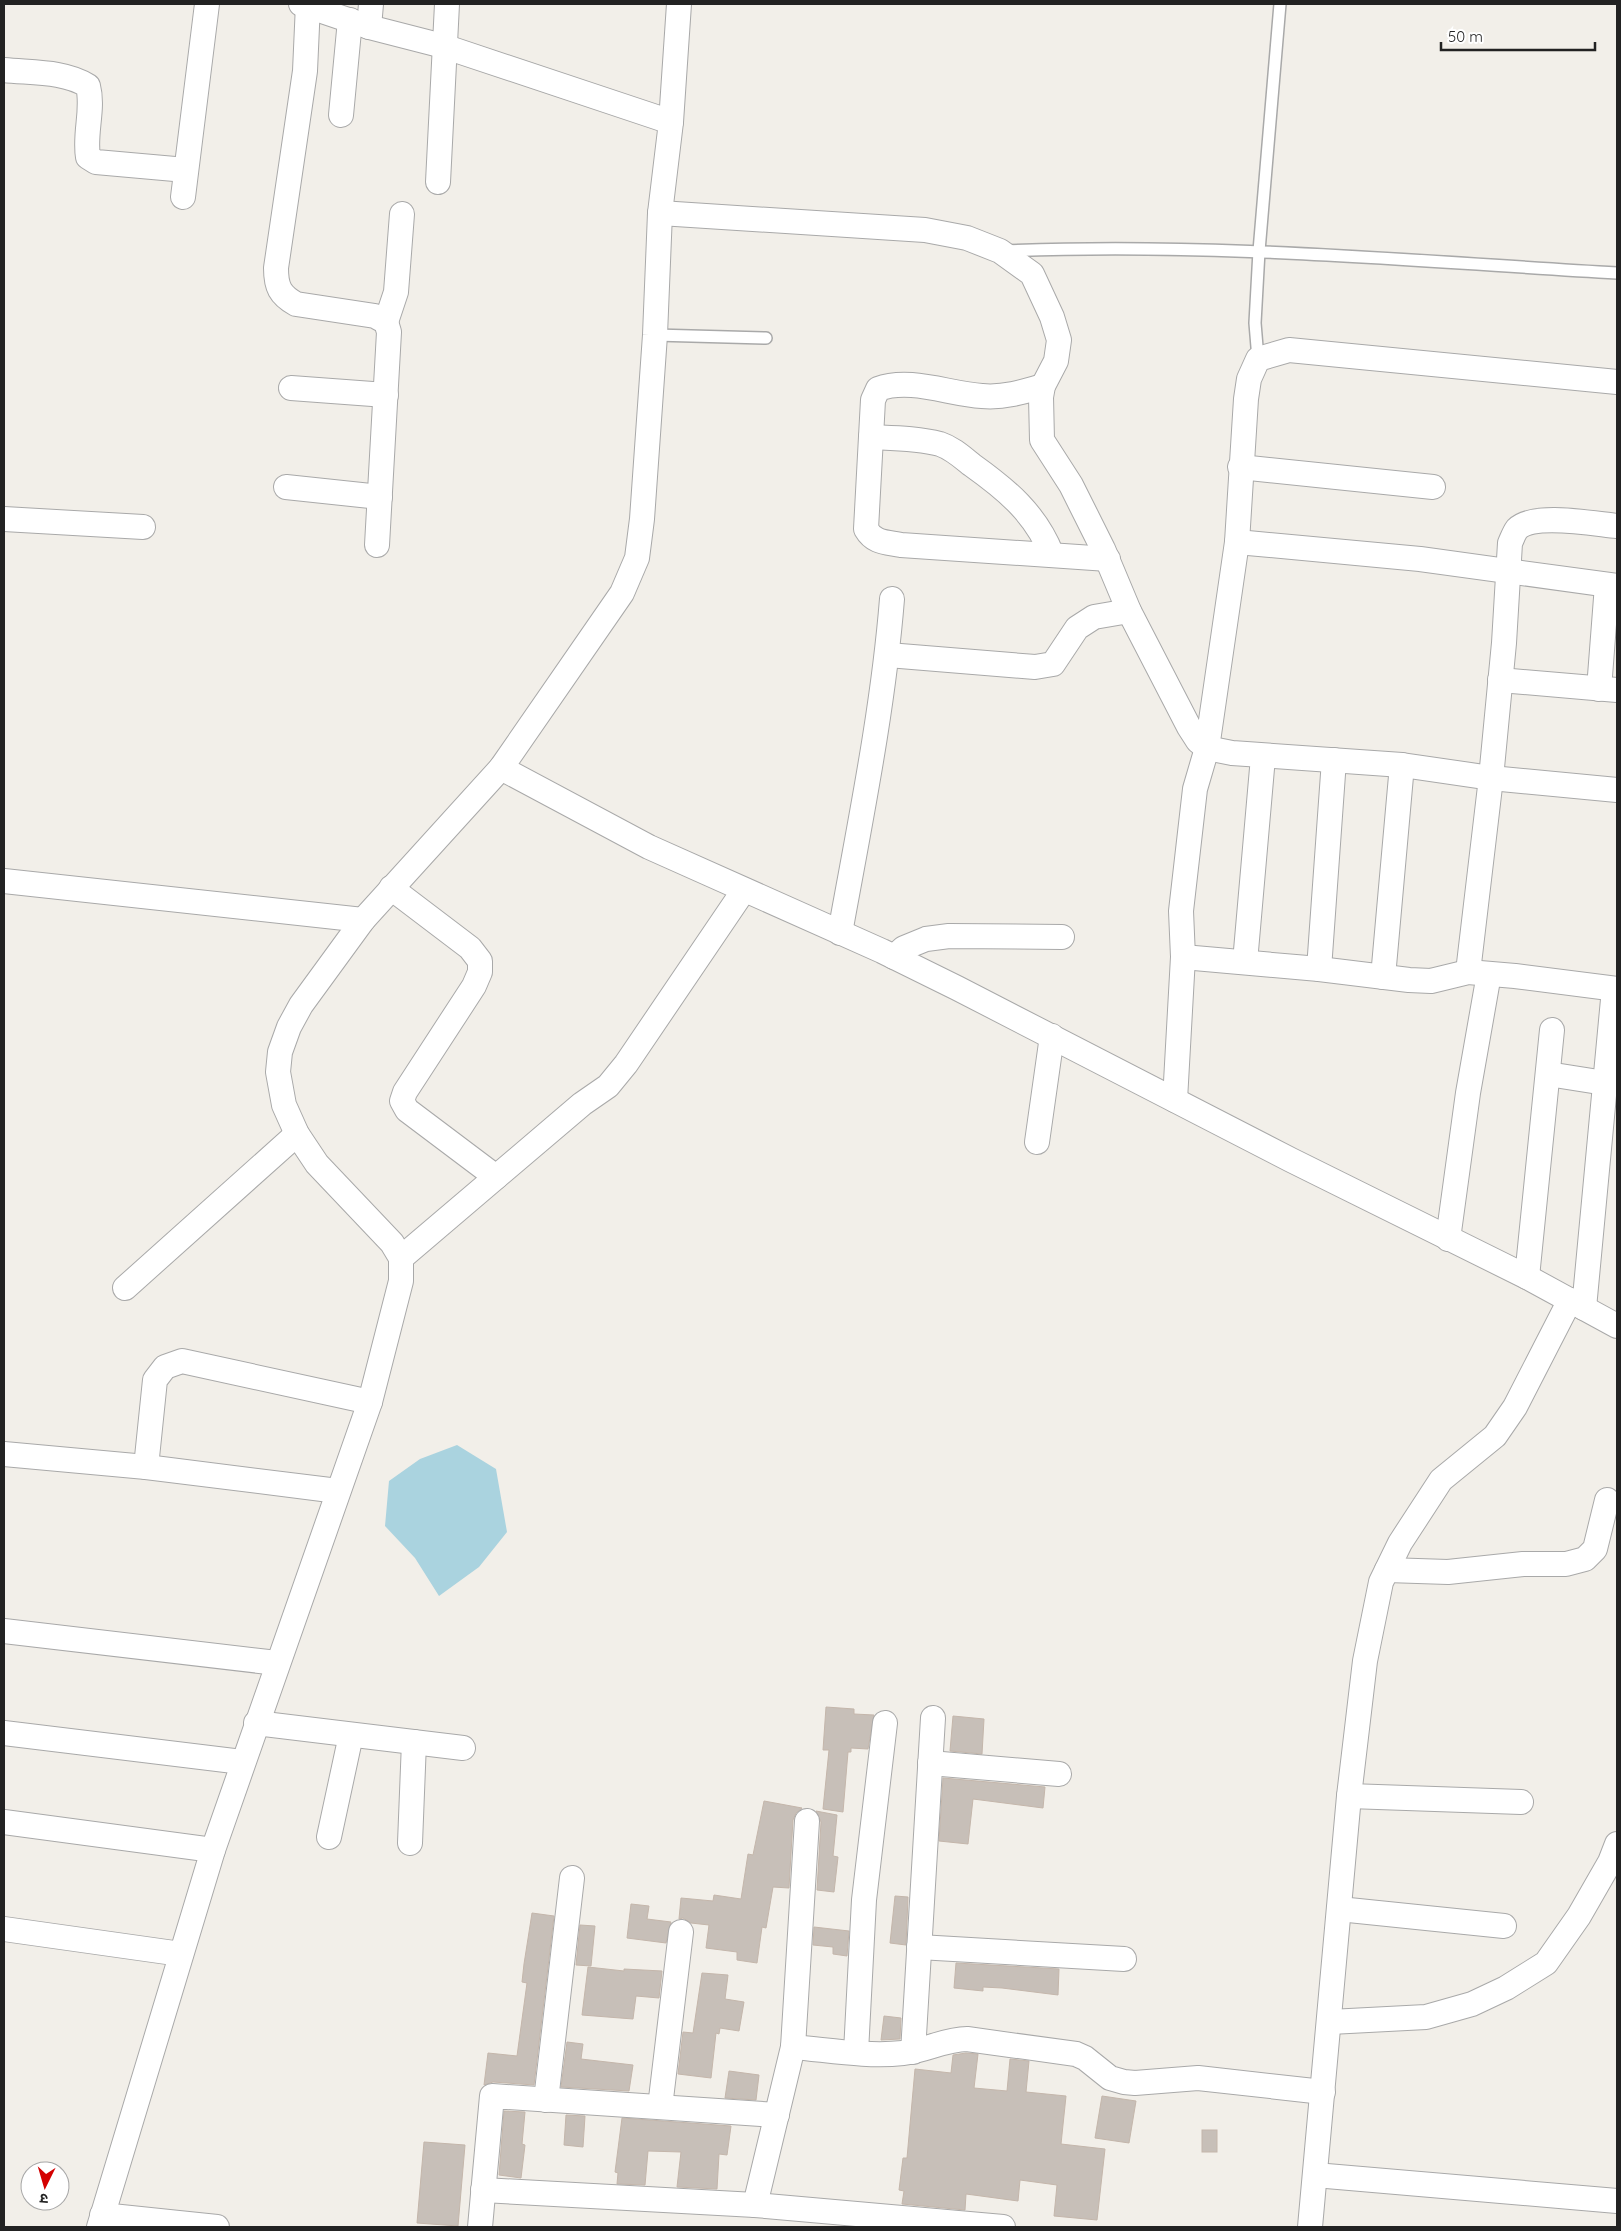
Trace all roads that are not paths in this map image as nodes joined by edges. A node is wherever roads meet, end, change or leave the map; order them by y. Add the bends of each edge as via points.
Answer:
1 (207, 4) edge
2 (446, 4) edge
3 (679, 4) edge
4 (1280, 4) edge
5 (306, 5) edge
6 (363, 17) edge
7 (443, 46) junction
8 (4, 70) edge
9 (341, 115) dead end
10 (671, 122) junction
11 (186, 170) junction
12 (438, 182) dead end
13 (183, 197) dead end
14 (660, 213) junction
15 (402, 214) dead end
16 (1000, 252) junction
17 (1259, 252) junction
18 (1617, 273) edge
19 (386, 322) junction
20 (654, 335) junction
21 (766, 338) dead end
22 (1258, 359) junction
23 (1617, 382) edge
24 (1043, 386) junction
25 (291, 388) dead end
26 (386, 395) junction
27 (871, 437) junction
28 (1240, 467) junction
29 (286, 487) dead end
30 (1433, 487) dead end
31 (380, 497) junction
32 (4, 519) edge
33 (143, 526) dead end
34 (1617, 526) edge
35 (1237, 542) junction
36 (377, 545) dead end
37 (1052, 555) junction
38 (1108, 559) junction
39 (1508, 572) junction
40 (1612, 586) edge
41 (892, 599) dead end
42 (1130, 611) junction
43 (888, 655) junction
44 (1500, 680) junction
45 (1608, 690) edge
46 (1207, 748) junction
47 (1263, 757) junction
48 (1334, 760) junction
49 (1402, 765) junction
50 (501, 768) junction
51 (1491, 778) junction
52 (1617, 790) edge
53 (4, 881) edge
54 (391, 888) junction
55 (744, 890) junction
56 (364, 920) junction
57 (840, 933) junction
58 (1062, 937) dead end
59 (894, 957) junction
60 (1183, 957) junction
61 (1245, 962) junction
62 (1319, 968) junction
63 (1478, 973) junction
64 (1383, 977) junction
65 (1616, 989) edge
66 (1552, 1030) dead end
67 (1052, 1036) junction
68 (1548, 1074) junction
69 (1605, 1083) junction
70 (1175, 1100) junction
71 (297, 1134) junction
72 (1037, 1142) dead end
73 (496, 1177) junction
74 (1448, 1239) junction
75 (402, 1258) junction
76 (1527, 1277) junction
77 (125, 1288) dead end
78 (1577, 1304) junction
79 (1617, 1326) edge
80 (370, 1402) junction
81 (4, 1454) edge
82 (146, 1466) junction
83 (338, 1491) junction
84 (1607, 1500) dead end
85 (1387, 1570) junction
86 (4, 1632) edge
87 (277, 1663) junction
88 (933, 1718) dead end
89 (256, 1723) junction
90 (885, 1723) dead end
91 (4, 1733) edge
92 (351, 1736) junction
93 (414, 1742) junction
94 (463, 1748) dead end
95 (242, 1762) junction
96 (930, 1763) junction
97 (1059, 1774) dead end
98 (1349, 1796) junction
99 (1521, 1802) dead end
100 (807, 1821) dead end
101 (4, 1822) edge
102 (329, 1838) dead end
103 (410, 1843) dead end
104 (1617, 1844) edge
105 (213, 1850) junction
106 (572, 1878) dead end
107 (1340, 1909) junction
108 (1504, 1926) dead end
109 (4, 1929) edge
110 (681, 1932) dead end
111 (919, 1947) junction
112 (181, 1954) junction
113 (1124, 1960) dead end
114 (1330, 2022) junction
115 (793, 2047) junction
116 (856, 2052) junction
117 (913, 2052) junction
118 (1324, 2092) junction
119 (546, 2100) junction
120 (660, 2107) junction
121 (777, 2115) junction
122 (1315, 2175) junction
123 (483, 2190) junction
124 (1617, 2201) edge
125 (755, 2205) junction
126 (100, 2221) edge
127 (217, 2227) edge
128 (480, 2227) edge
129 (1003, 2227) edge
130 (1310, 2227) edge

1 - 11 street
2 - 7 street
3 - 10 street
4 - 17 lane
5 - 6 street
5 - 19 street via 305,71 276,282 284,298 296,304 375,316
6 - 7 street
6 - 9 street
7 - 10 street
7 - 12 street
8 - 11 street via 79,80 88,86 91,96 86,146 88,157 96,162
10 - 14 street
11 - 13 street
14 - 16 street via 925,230 966,238
14 - 20 street
15 - 19 street via 396,292
16 - 17 lane via 1078,248
16 - 24 street via 1032,274 1052,317 1059,340 1056,360
17 - 18 lane
17 - 22 lane via 1255,323
19 - 26 street via 389,332
20 - 21 lane
20 - 50 street via 637,558 622,594
22 - 23 street via 1289,350
22 - 28 street via 1249,379
24 - 27 street via 1010,395 982,396 890,385 878,389 873,400
24 - 38 street via 1042,440 1071,485
25 - 26 street
26 - 31 street
27 - 37 street via 927,441 954,452 999,483 1020,503 1046,538
27 - 37 street via 866,529 871,537 901,545
28 - 30 street
28 - 35 street
29 - 31 street
31 - 36 street
32 - 33 street
34 - 39 street via 1548,520 1531,522 1518,529 1510,543
35 - 39 street via 1420,559
35 - 46 street
37 - 38 street
38 - 42 street
39 - 40 street
39 - 44 street
40 - 45 street
41 - 43 street
42 - 43 street via 1094,617 1077,628 1053,664 1044,666
42 - 46 street via 1188,727
43 - 57 street
44 - 45 street
44 - 51 street
46 - 47 street
46 - 60 street via 1195,789 1181,911
47 - 48 street
47 - 61 street
48 - 49 street
48 - 62 street
49 - 51 street
49 - 64 street
50 - 54 street
50 - 55 street via 649,848
51 - 52 street
51 - 63 street
53 - 56 street
54 - 56 street
54 - 73 street via 470,948 480,961 480,972 474,986 402,1101 407,1110
55 - 57 street
55 - 73 street via 608,1086
56 - 71 street via 300,1004 280,1052 278,1072 284,1105
57 - 59 street
58 - 59 street via 933,938 904,948
59 - 67 street
60 - 61 street
60 - 70 street
61 - 62 street
62 - 64 street
63 - 64 street via 1431,981
63 - 65 street
63 - 74 street via 1468,1093
65 - 69 street
66 - 68 street
67 - 70 street
67 - 72 street
68 - 69 street
68 - 76 street
69 - 78 street
70 - 74 street
71 - 75 street via 317,1164 392,1243
71 - 77 street
73 - 75 street
74 - 76 street
75 - 80 street via 401,1282
76 - 78 street
78 - 79 street
78 - 85 street via 1495,1436 1441,1480 1418,1512
80 - 82 street via 182,1361 165,1368 156,1380
80 - 83 street
81 - 82 street
82 - 83 street
83 - 87 street
84 - 85 street via 1595,1549 1576,1562 1448,1572
85 - 98 street via 1376,1600 1365,1661
86 - 87 street
87 - 89 street
88 - 96 street
89 - 92 street
89 - 95 street
90 - 116 street via 864,1900
91 - 95 street
92 - 93 street
92 - 102 street
93 - 94 street
93 - 103 street
95 - 105 street
96 - 97 street
96 - 111 street
98 - 99 street
98 - 107 street
100 - 115 street
101 - 105 street
104 - 114 street via 1579,1916 1546,1963 1506,1988 1472,2004 1426,2017
105 - 112 street
106 - 119 street
107 - 108 street
107 - 114 street
109 - 112 street
110 - 120 street
111 - 113 street
111 - 117 street
112 - 126 street
114 - 118 street
115 - 116 street
115 - 121 street
116 - 117 street
117 - 118 street via 954,2039 967,2039 1076,2054 1110,2078 1129,2082 1198,2078
118 - 122 street
119 - 120 street
119 - 123 street via 492,2096
120 - 121 street
121 - 125 street
122 - 124 street
122 - 130 street
123 - 125 street
123 - 128 street
125 - 129 street
126 - 127 street

